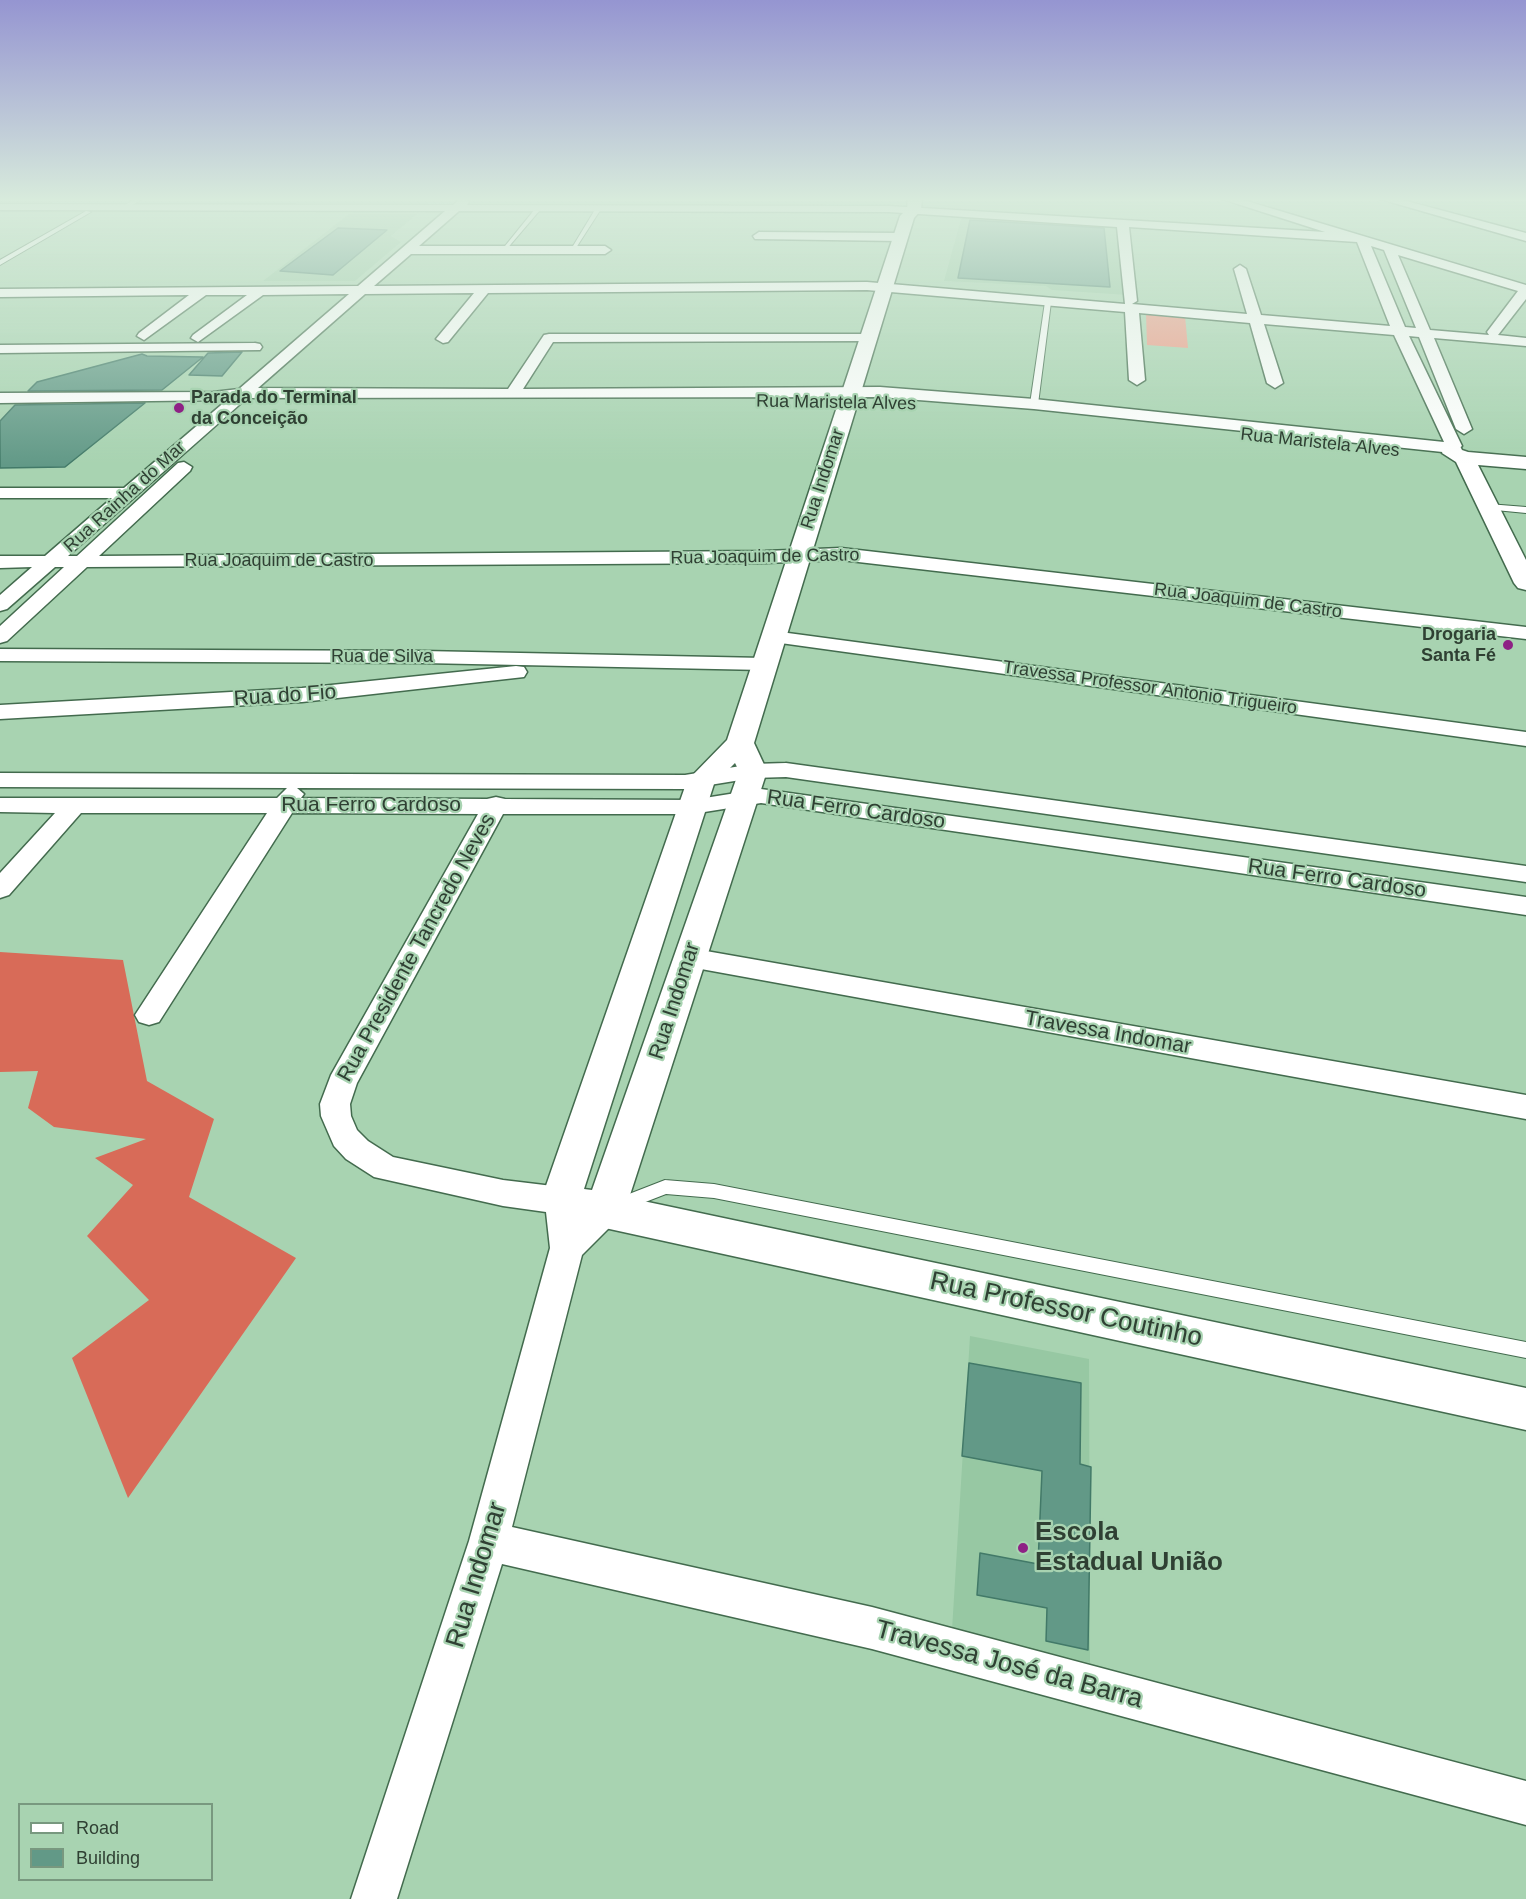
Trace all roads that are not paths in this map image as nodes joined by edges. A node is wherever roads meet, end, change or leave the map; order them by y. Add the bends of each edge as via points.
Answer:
1 (29, 288) edge
2 (364, 288) junction
3 (485, 288) junction
4 (560, 288) edge
5 (879, 288) edge
6 (903, 288) edge
7 (1129, 288) edge
8 (1246, 288) edge
9 (1380, 288) edge
10 (1406, 288) edge
11 (1526, 289) edge
12 (71, 290) junction
13 (0, 293) edge
14 (19, 293) junction
15 (201, 293) junction
16 (258, 293) junction
17 (1014, 295) junction
18 (1047, 302) junction
19 (0, 305) edge
20 (1131, 305) junction
21 (1255, 314) junction
22 (1397, 326) junction
23 (1424, 329) junction
24 (1494, 332) junction
25 (1526, 335) edge
26 (144, 336) dead end
27 (198, 338) dead end
28 (868, 338) junction
29 (443, 339) dead end
30 (1526, 342) edge
31 (255, 348) dead end
32 (7, 349) edge
33 (0, 361) edge
34 (1137, 380) dead end
35 (1275, 383) dead end
36 (512, 394) junction
37 (248, 397) junction
38 (850, 397) junction
39 (0, 398) edge
40 (1034, 404) junction
41 (1466, 453) junction
42 (1526, 453) edge
43 (1526, 462) edge
44 (0, 493) edge
45 (127, 493) junction
46 (1485, 501) junction
47 (1526, 510) edge
48 (0, 549) edge
49 (95, 549) junction
50 (801, 550) junction
51 (73, 556) junction
52 (0, 562) edge
53 (52, 563) junction
54 (1526, 583) edge
55 (0, 605) edge
56 (1526, 618) edge
57 (1526, 633) edge
58 (0, 637) edge
59 (773, 637) junction
60 (0, 656) edge
61 (567, 661) junction
62 (764, 664) junction
63 (0, 712) edge
64 (1526, 739) edge
65 (745, 770) junction
66 (0, 780) edge
67 (301, 781) junction
68 (878, 783) junction
69 (696, 794) junction
70 (980, 797) junction
71 (496, 804) junction
72 (0, 805) edge
73 (75, 805) junction
74 (284, 805) junction
75 (870, 811) junction
76 (977, 826) junction
77 (1526, 874) edge
78 (0, 889) edge
79 (1526, 906) edge
80 (689, 958) junction
81 (149, 1015) dead end
82 (1526, 1107) edge
83 (561, 1200) junction
84 (605, 1211) junction
85 (567, 1248) junction
86 (1526, 1350) edge
87 (1526, 1409) edge
88 (489, 1541) junction
89 (1526, 1803) edge
90 (374, 1899) edge

1 - 12 street
2 - 3 street
2 - 12 street
2 - 16 street
2 - 37 street, Rua Rainha do Mar
3 - 4 street
3 - 29 street
5 - 28 street, Rua Indomar
6 - 17 street
7 - 20 street
8 - 21 street
9 - 22 street
10 - 23 street
11 - 24 street
12 - 14 street
12 - 15 street
13 - 14 street
14 - 19 street
15 - 16 street
15 - 26 street
16 - 27 street
17 - 18 street
17 - 20 street
18 - 20 street
18 - 40 lane
20 - 21 street
20 - 34 street
21 - 22 street
21 - 35 street
22 - 23 street
22 - 41 street
23 - 24 street
23 - 30 street
23 - 41 street
24 - 25 street
28 - 36 street via 549,338
28 - 38 street, Rua Indomar
31 - 32 street
32 - 33 street
36 - 37 street, Rua Maristela Alves
36 - 38 street, Rua Maristela Alves
37 - 38 street, Rua Maristela Alves
37 - 39 street, Rua Maristela Alves
37 - 45 street, Rua Rainha do Mar
37 - 49 street, Rua Rainha do Mar
38 - 40 street, Rua Maristela Alves via 903,393
38 - 41 street, Rua Maristela Alves
38 - 50 street, Rua Indomar
40 - 41 street, Rua Maristela Alves
41 - 42 street, Rua Maristela Alves
41 - 43 street, Rua Maristela Alves
41 - 46 street
44 - 45 street
45 - 51 street, Rua Rainha do Mar
46 - 47 lane
46 - 54 street
48 - 51 street, Rua Joaquim de Castro
49 - 50 street, Rua Joaquim de Castro via 774,546
49 - 51 street, Rua Joaquim de Castro
50 - 51 street, Rua Joaquim de Castro
50 - 56 street, Rua Joaquim de Castro via 827,541 875,544
50 - 57 street, Rua Joaquim de Castro
50 - 59 street, Rua Indomar
51 - 53 street, Rua Joaquim de Castro
51 - 58 street, Rua Rainha do Mar
52 - 53 street, Rua Joaquim de Castro
53 - 55 street, Rua Rainha do Mar
59 - 62 street, Rua Indomar
59 - 64 street, Travessa Professor Antonio Trigueiro
60 - 61 street, Rua de Silva
61 - 62 street, Rua de Silva
61 - 63 street, Rua do Fio via 462,680 302,695
62 - 65 street, Rua Indomar
65 - 68 street, Rua Ferro Cardoso via 786,770
65 - 69 street, Rua Indomar
65 - 69 street, Rua Ferro Cardoso
65 - 75 street, Rua Ferro Cardoso via 761,796
65 - 80 street, Rua Indomar
66 - 67 street, Rua Ferro Cardoso
67 - 69 street, Rua Ferro Cardoso
67 - 74 street
68 - 70 street, Rua Ferro Cardoso
68 - 75 street
69 - 71 street, Rua Ferro Cardoso
69 - 83 street, Rua Indomar
70 - 76 street
70 - 77 street, Rua Ferro Cardoso
71 - 74 street, Rua Ferro Cardoso
71 - 83 street, Rua Presidente Tancredo Neves via 342,1083 335,1104 336,1116 345,1137 357,1150 386,1168 503,1193
72 - 73 street, Rua Ferro Cardoso
73 - 74 street, Rua Ferro Cardoso
73 - 78 street
74 - 81 street
75 - 76 street, Rua Ferro Cardoso
76 - 79 street, Rua Ferro Cardoso
80 - 82 street, Travessa Indomar
80 - 84 street, Rua Indomar
83 - 84 street, Rua Presidente Tancredo Neves
83 - 85 street, Rua Indomar
84 - 85 street, Rua Indomar
84 - 86 lane via 665,1187 714,1191
84 - 87 street, Rua Professor Coutinho
85 - 88 street, Rua Indomar
88 - 89 street, Travessa José da Barra via 872,1628
88 - 90 street, Rua Indomar

